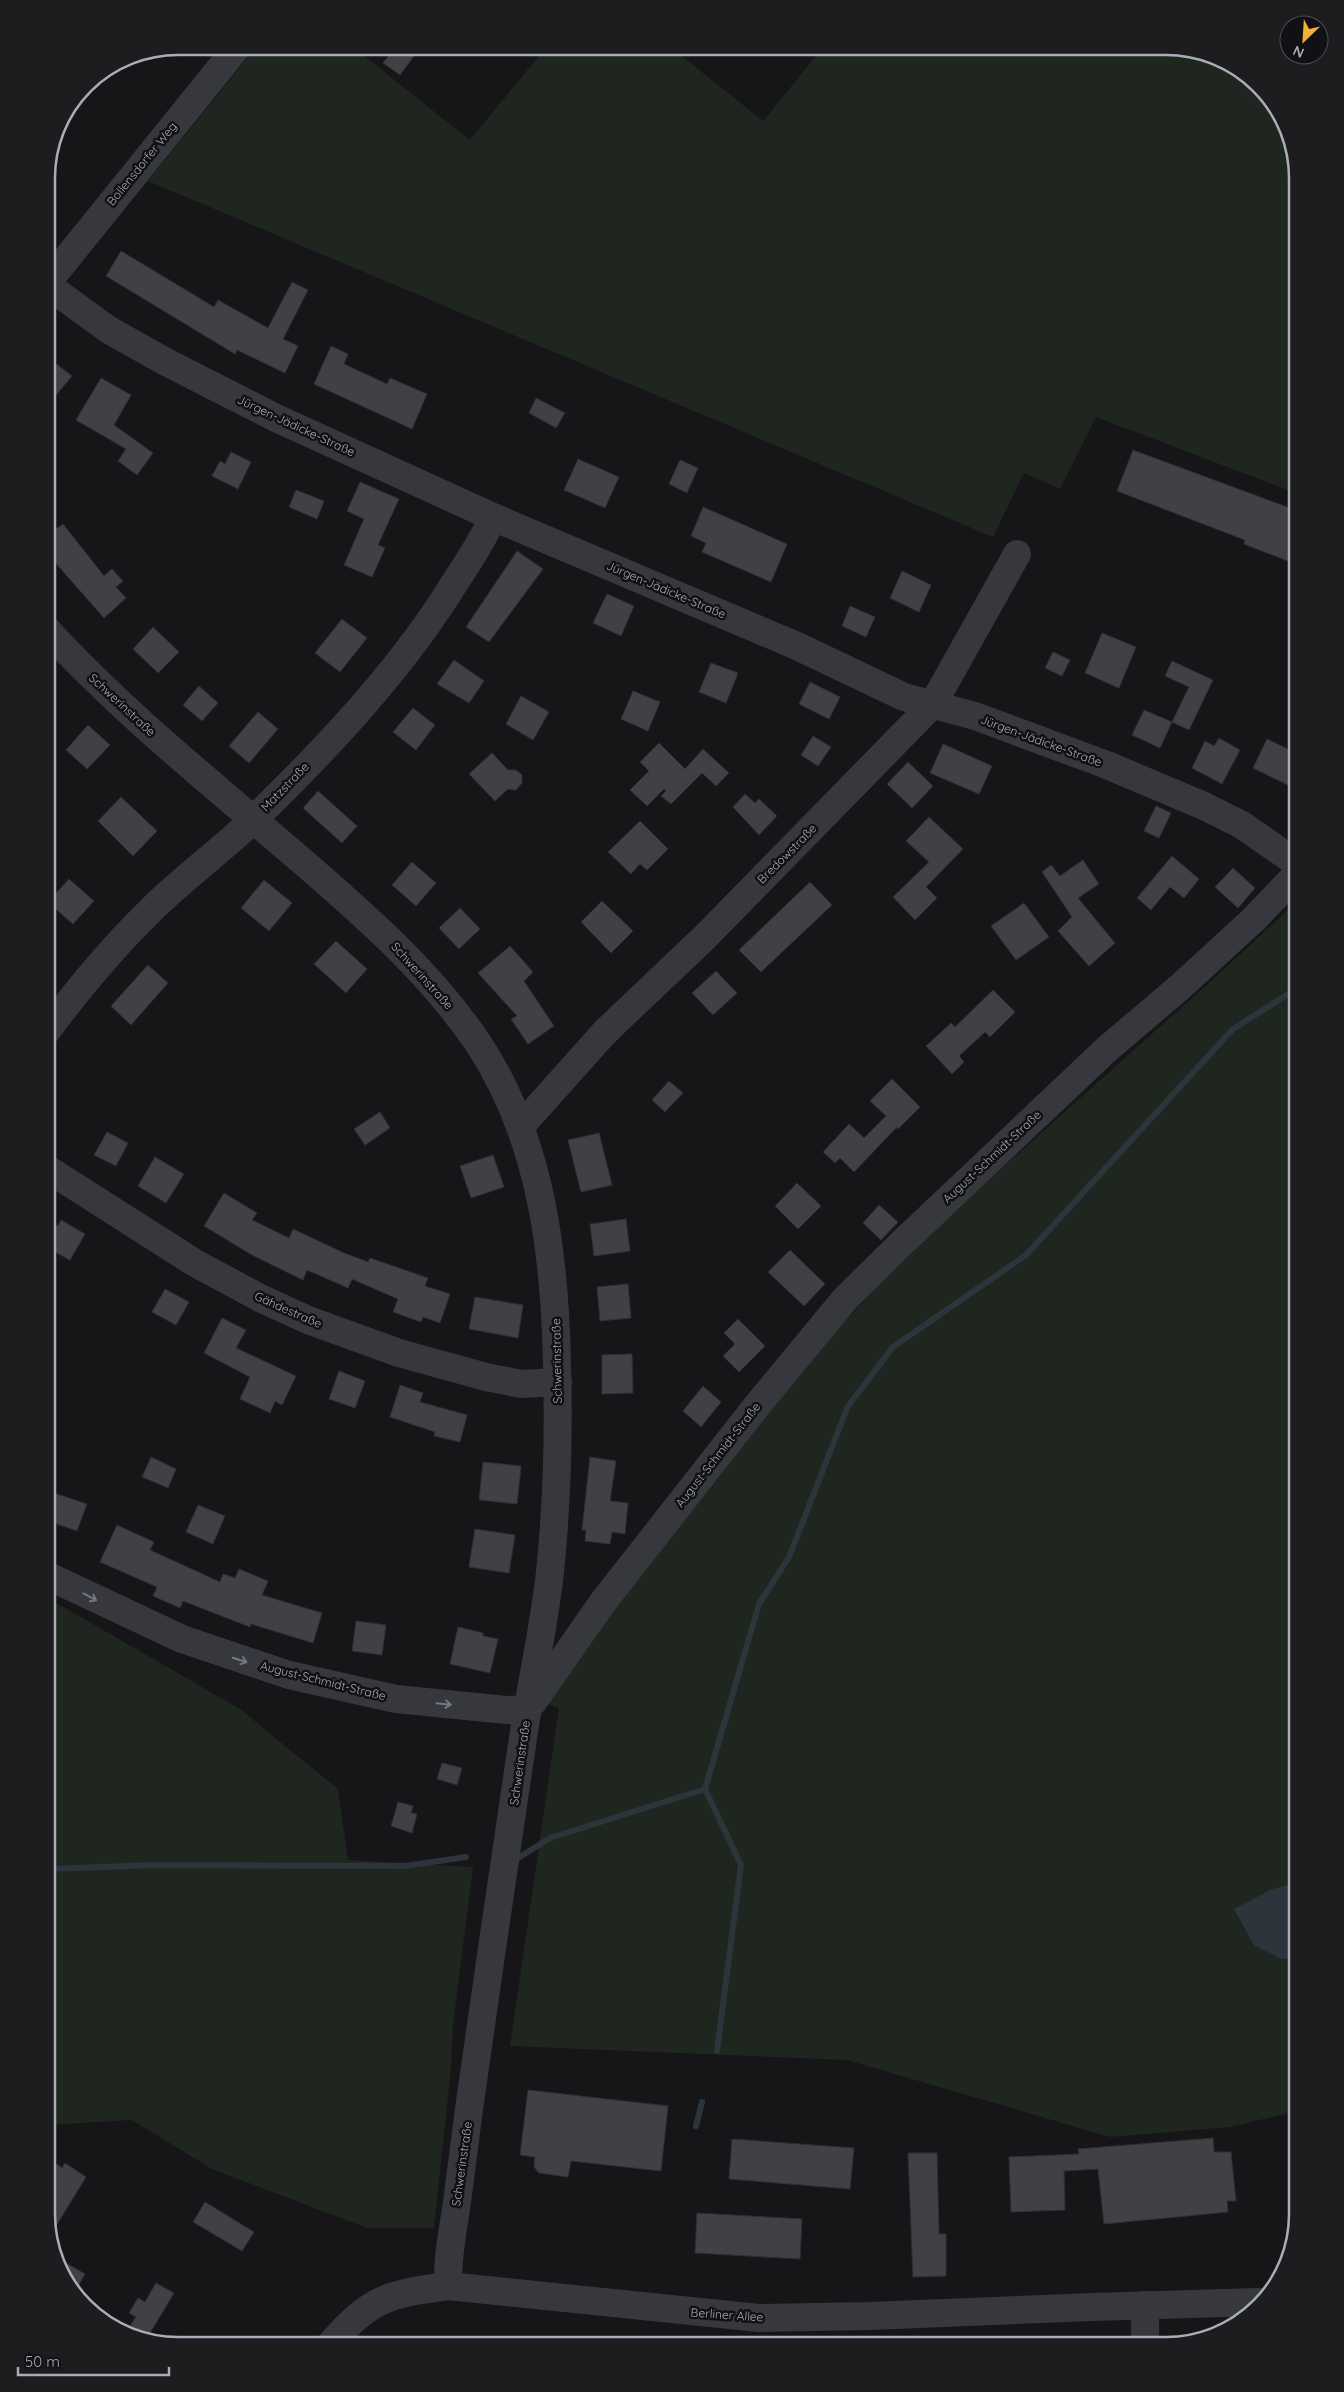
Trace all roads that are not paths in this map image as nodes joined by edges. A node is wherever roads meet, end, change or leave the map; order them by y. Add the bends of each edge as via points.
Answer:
1 (231, 55) edge
2 (55, 273) edge
3 (55, 291) edge
4 (493, 517) junction
5 (1017, 554) dead end
6 (55, 638) edge
7 (933, 704) junction
8 (254, 819) junction
9 (1289, 858) edge
10 (1289, 882) edge
11 (55, 1020) edge
12 (521, 1126) junction
13 (55, 1174) edge
14 (558, 1382) junction
15 (55, 1579) edge
16 (528, 1709) junction
17 (448, 2286) junction
18 (1251, 2302) edge
19 (1145, 2305) junction
20 (338, 2337) edge
21 (1145, 2337) edge

1 - 2 street, Bollensdorfer Weg
3 - 4 street, Jürgen-Jädicke-Straße via 109,330 166,362 276,418
4 - 7 street, Jürgen-Jädicke-Straße via 797,646 904,697
4 - 8 street, Matzstraße via 486,534 430,621 396,667
5 - 7 street, Bredowstraße
6 - 8 street, Schwerinstraße via 148,730
7 - 9 street, Jürgen-Jädicke-Straße via 1107,765 1204,806 1242,825
7 - 12 street, Bredowstraße via 705,937 605,1032
8 - 11 street, Matzstraße via 150,910 80,986
8 - 12 street, Schwerinstraße via 387,937 427,979 479,1044
10 - 16 street, August-Schmidt-Straße via 1180,987 1107,1048 845,1299 603,1602
12 - 14 street, Schwerinstraße via 536,1175 551,1261
13 - 14 street, Gähdestraße via 195,1263 308,1320 399,1353 486,1377 521,1384
14 - 16 street, Schwerinstraße via 558,1451 550,1573
15 -> 16 street, August-Schmidt-Straße via 182,1639 289,1675 396,1699 506,1710
16 - 17 street, Schwerinstraße via 451,2238
17 - 19 street, Berliner Allee via 759,2318
17 - 20 street, Berliner Allee via 384,2298 367,2308
18 - 19 street, Berliner Allee
19 - 21 street

